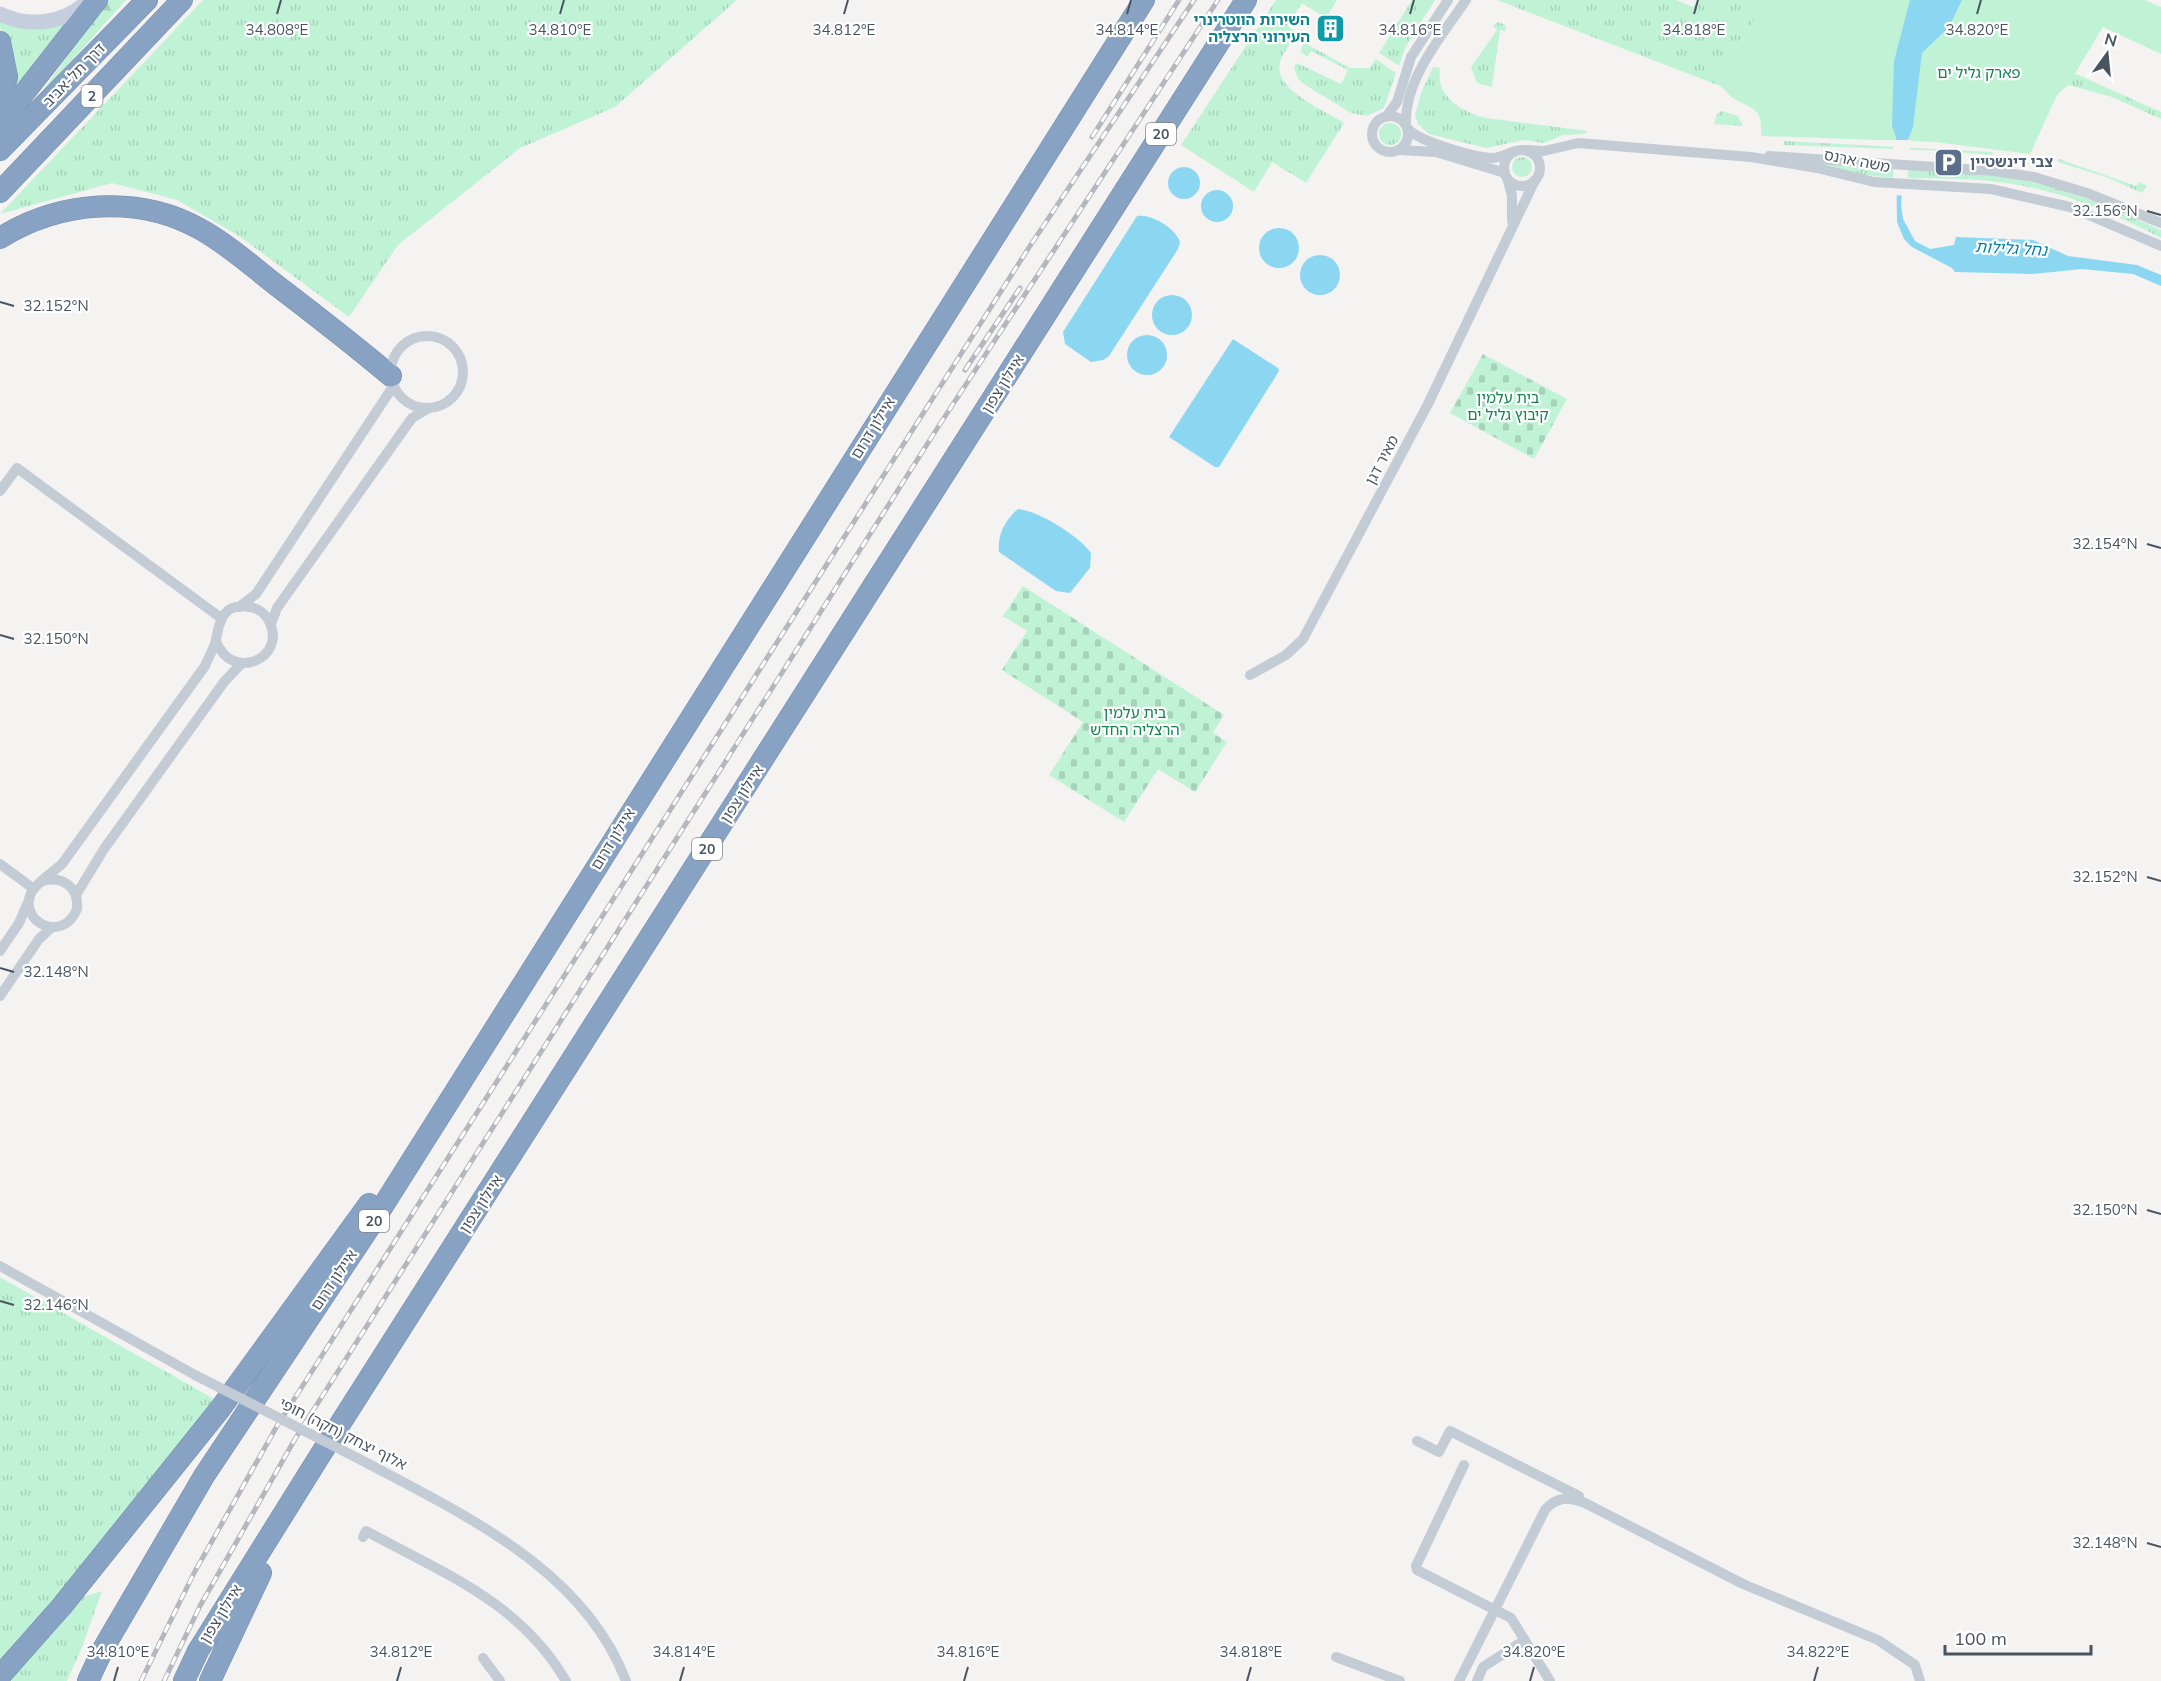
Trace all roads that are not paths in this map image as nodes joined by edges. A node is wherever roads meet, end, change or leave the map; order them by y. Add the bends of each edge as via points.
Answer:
1 (89, 0) edge
2 (97, 0) edge
3 (147, 0) edge
4 (183, 0) edge
5 (1144, 0) edge
6 (1246, 0) edge
7 (1448, 0) edge
8 (1467, 0) edge
9 (0, 14) edge
10 (0, 42) edge
11 (0, 104) edge
12 (1386, 117) junction
13 (0, 124) edge
14 (1407, 127) junction
15 (1561, 147) junction
16 (0, 150) edge
17 (1399, 150) junction
18 (1526, 150) junction
19 (1515, 151) junction
20 (1755, 158) junction
21 (1506, 175) junction
22 (1538, 175) junction
23 (0, 192) edge
24 (2161, 223) edge
25 (1511, 233) junction
26 (0, 238) edge
27 (2161, 246) edge
28 (393, 381) junction
29 (429, 408) junction
30 (0, 491) edge
31 (238, 607) junction
32 (221, 618) junction
33 (270, 624) junction
34 (216, 641) junction
35 (241, 664) junction
36 (1250, 675) dead end
37 (0, 864) edge
38 (38, 885) junction
39 (76, 895) junction
40 (29, 900) junction
41 (52, 927) junction
42 (0, 951) edge
43 (0, 996) edge
44 (476, 1055) junction
45 (0, 1266) edge
46 (1417, 1441) dead end
47 (319, 1457) junction
48 (1464, 1465) dead end
49 (1638, 1530) junction
50 (363, 1537) dead end
51 (1494, 1608) junction
52 (1525, 1640) junction
53 (1336, 1657) dead end
54 (483, 1658) dead end
55 (0, 1676) edge
56 (88, 1681) edge
57 (184, 1681) edge
58 (210, 1681) edge
59 (500, 1681) edge
60 (566, 1681) edge
61 (626, 1681) edge
62 (1400, 1681) edge
63 (1459, 1681) edge
64 (1477, 1681) edge
65 (1550, 1681) edge
66 (1920, 1681) edge

1 - 9 street via 68,14 39,23 12,20
2 - 13 highway
3 - 16 highway, דרך תל-אביב / 2
4 - 23 highway, 2
5 - 44 highway, איילון דרום / 20
6 - 47 highway, איילון צפון / 20
7 - 12 street via 1412,57 1397,102
8 - 14 street via 1419,73 1408,105
10 - 11 highway via 7,77
12 - 14 street via 1397,118
12 - 17 street via 1376,123 1373,141 1387,152
14 - 17 street via 1407,141
14 - 19 street via 1425,140 1486,157
15 - 18 street, משה ארנס
15 - 20 street, משה ארנס via 1578,143
15 - 22 street
17 - 21 street via 1436,152
18 - 19 street
18 - 22 street via 1536,156
19 - 21 street via 1504,163
20 - 24 street, משה ארנס via 1774,156 2034,177 2087,193
20 - 27 street, משה ארנס via 1874,182 1991,189 2049,201 2095,216
21 - 22 street via 1521,186
21 - 25 street, מאיר דגן via 1513,201
22 - 25 street, מאיר דגן
25 - 36 street, מאיר דגן via 1407,445 1303,639 1286,655
26 - 28 highway via 51,216 100,205 173,216 216,238
28 - 29 street via 406,401
28 - 29 street via 391,369 398,351 411,340 430,336 451,346 461,362 461,383 449,400
28 - 31 street via 256,594
29 - 33 street via 412,418 338,519
30 - 32 street via 17,468
31 - 32 street
31 - 33 street via 257,609
32 - 34 street
33 - 35 street via 272,643 267,652 251,663
34 - 35 street via 225,656
34 - 38 street via 205,666 62,864
35 - 39 street via 104,849
37 - 38 street
38 - 39 street via 59,880
38 - 40 street
39 - 41 street via 74,915 65,924
40 - 41 street via 33,915
40 - 42 street
41 - 43 street via 39,939
44 - 55 highway via 220,1409 62,1606
44 - 56 highway, איילון דרום / 20 via 371,1225 204,1476
45 - 61 street, אלוף יצחק (חקה) חופי, bridge via 195,1376 477,1522 570,1594 599,1629
46 - 49 street via 1439,1452 1450,1431 1640,1527
47 - 57 highway, איילון צפון / 20 via 198,1651
47 - 58 highway
48 - 51 street via 1416,1566 1417,1570
49 - 51 street via 1585,1503 1565,1497 1558,1499 1545,1510
49 - 66 street via 1743,1584 1878,1640 1915,1665
50 - 60 street via 366,1531 505,1609 533,1634
51 - 52 street via 1511,1618
51 - 63 street
52 - 64 street via 1483,1667
52 - 65 street
53 - 62 street
54 - 59 street

